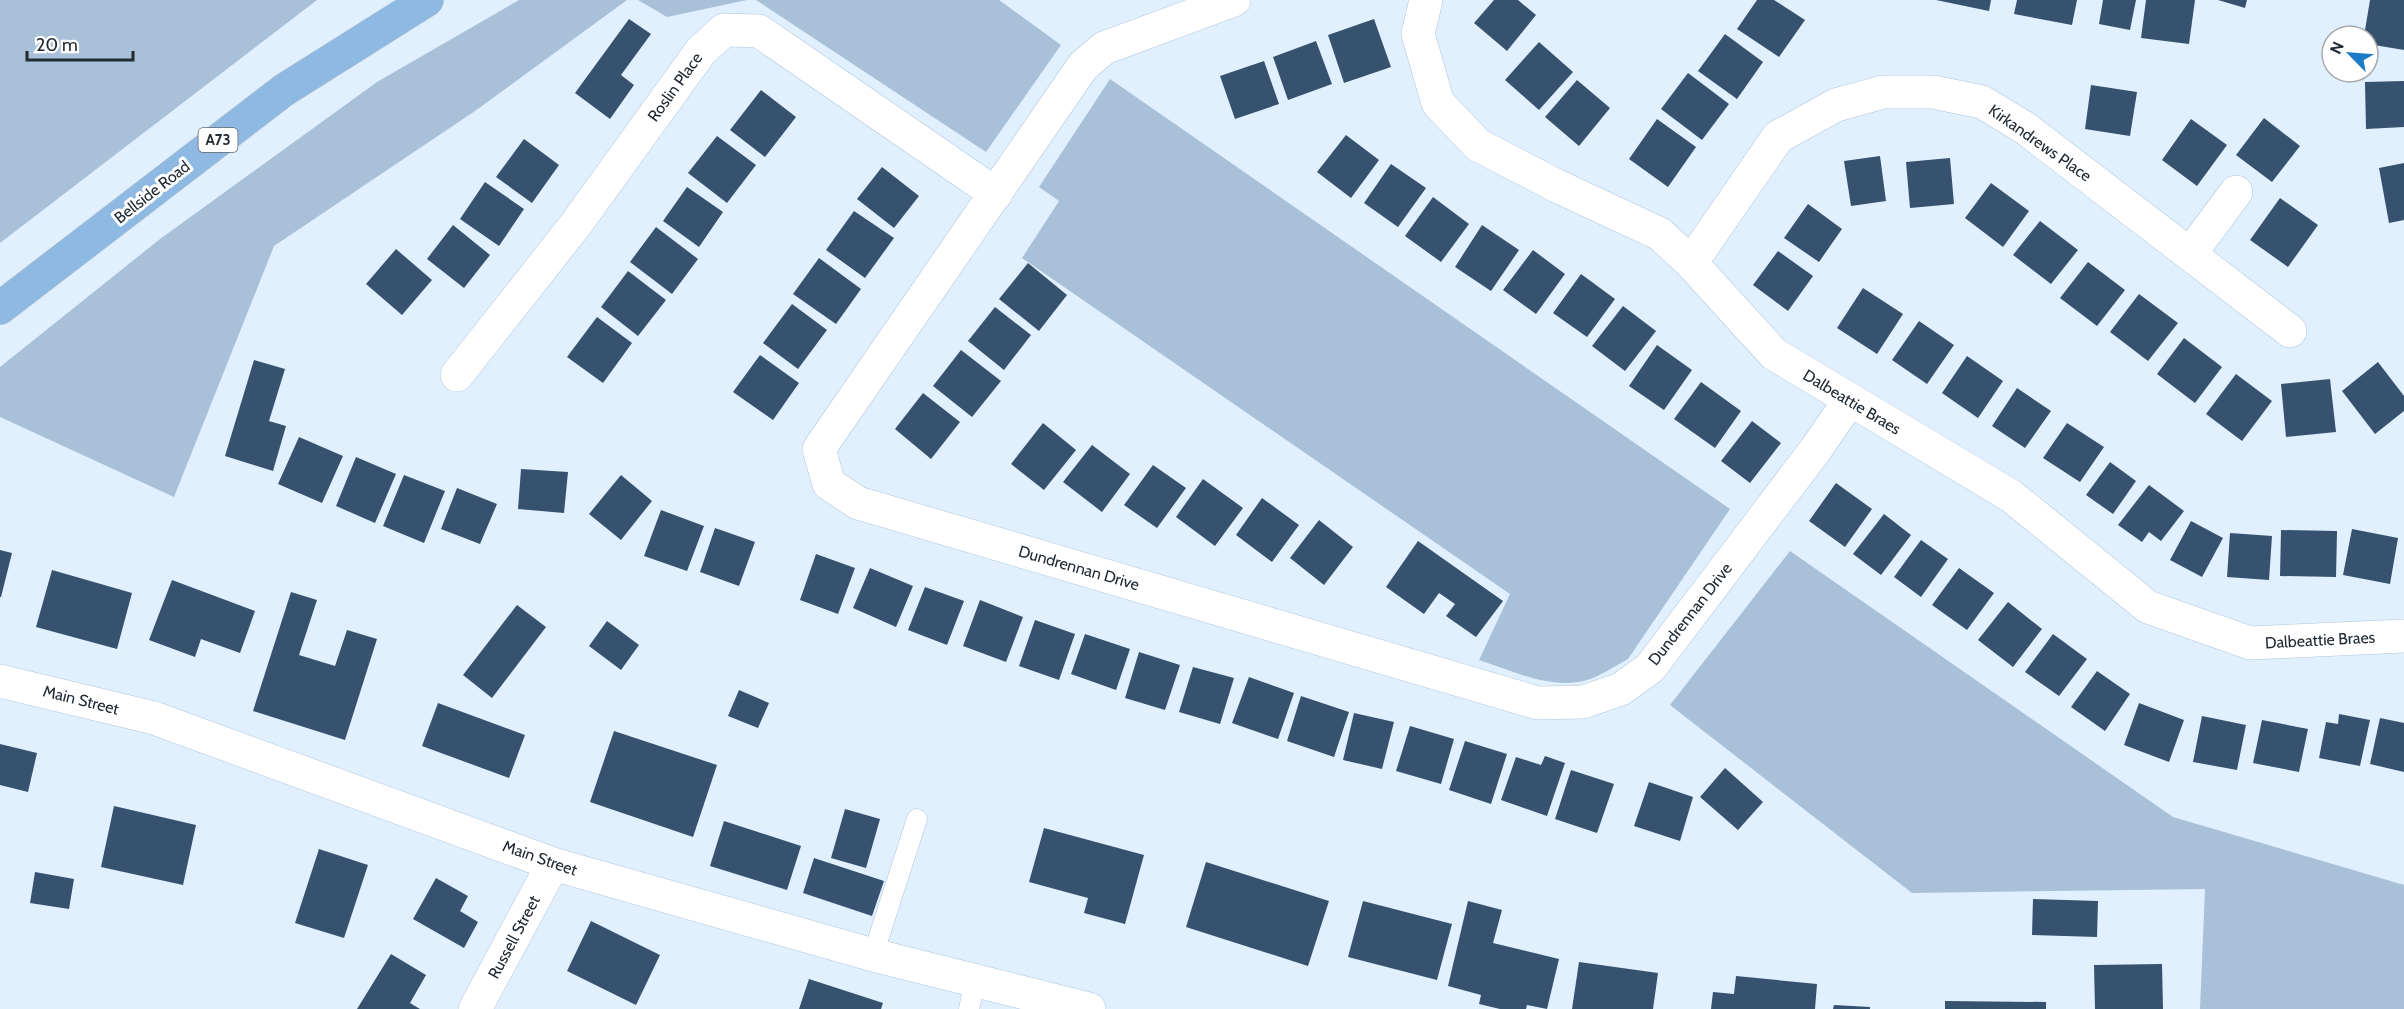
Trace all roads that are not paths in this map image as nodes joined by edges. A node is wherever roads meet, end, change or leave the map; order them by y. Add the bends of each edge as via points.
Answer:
1 (427, 0) edge
2 (1234, 0) edge
3 (1426, 0) edge
4 (2236, 192) dead end
5 (996, 194) junction
6 (2190, 254) junction
7 (1691, 263) junction
8 (0, 308) edge
9 (2290, 331) dead end
10 (457, 375) dead end
11 (1849, 401) junction
12 (2404, 636) edge
13 (0, 681) edge
14 (917, 819) dead end
15 (553, 864) junction
16 (873, 955) junction
17 (972, 995) edge
18 (475, 1009) edge
19 (1089, 1009) edge

1 - 8 main road, Bellside Road / A73 via 284,90
2 - 5 street, Dundrennan Drive via 1104,48 1083,66
3 - 7 street, Dalbeattie Braes via 1418,33 1438,103 1478,145 1660,234
4 - 6 street
5 - 10 street, Roslin Place via 759,31 724,30 701,51 576,224
5 - 11 street, Dundrennan Drive via 819,449 829,484 858,503 1538,703 1583,702 1621,689 1650,668
6 - 7 street, Kirkandrews Place via 2025,128 1982,102 1933,92 1883,92 1836,105 1778,137
6 - 9 street, Kirkandrews Place
7 - 11 street, Dalbeattie Braes via 1774,354
11 - 12 street, Dalbeattie Braes via 2011,496 2148,607 2250,643
13 - 15 street, Main Street via 154,718
14 - 16 lane
15 - 16 street, Main Street
15 - 18 street, Russell Street
16 - 17 street, Main Street
17 - 19 street, Main Street

